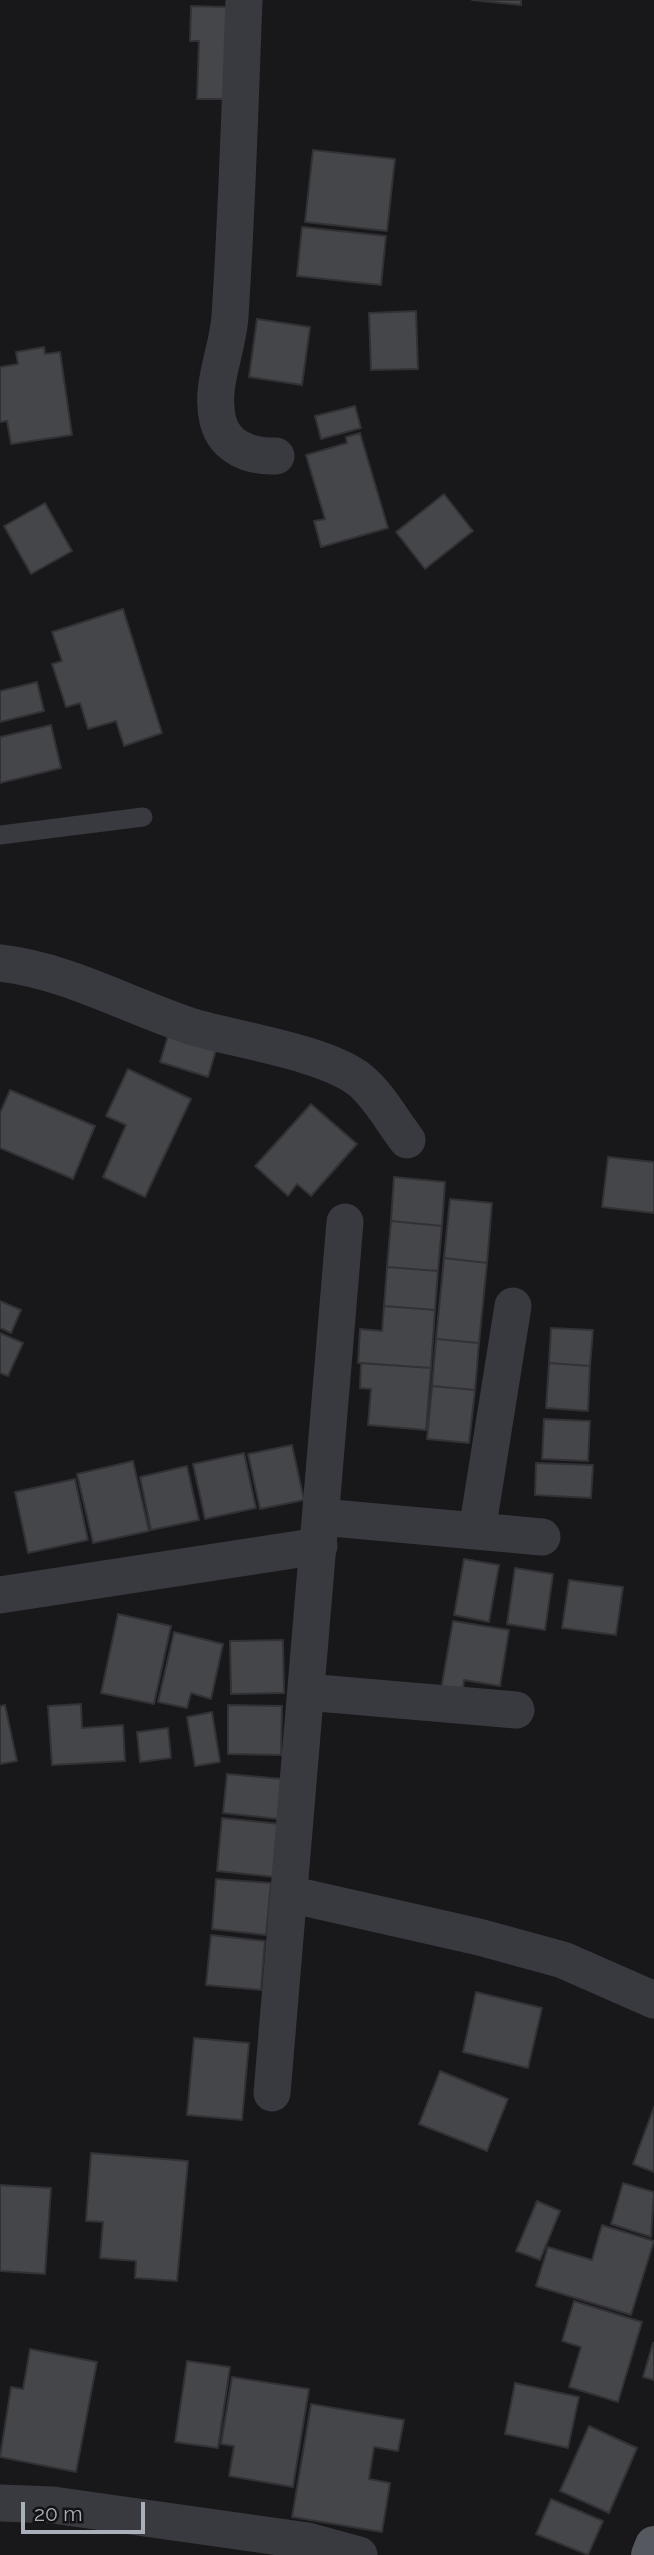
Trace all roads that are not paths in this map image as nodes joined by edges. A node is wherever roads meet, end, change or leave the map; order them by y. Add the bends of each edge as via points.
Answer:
1 (244, 0) edge
2 (276, 456) dead end
3 (142, 817) dead end
4 (0, 835) edge
5 (0, 963) edge
6 (407, 1140) dead end
7 (345, 1222) dead end
8 (513, 1306) dead end
9 (477, 1531) junction
10 (320, 1532) junction
11 (542, 1536) dead end
12 (0, 1595) edge
13 (306, 1692) junction
14 (516, 1710) dead end
15 (289, 1895) junction
16 (654, 2000) edge
17 (272, 2093) dead end
18 (0, 2503) edge
19 (654, 2545) edge
20 (359, 2555) edge
21 (650, 2555) edge

1 - 2 street via 230,319 214,393 218,422 229,442 257,457
3 - 4 lane
5 - 6 street via 64,976 191,1026 317,1060 348,1073 362,1081
7 - 10 street
8 - 9 street
9 - 10 street
9 - 11 street
10 - 12 street
10 - 13 street
13 - 14 street
13 - 15 street
15 - 16 street via 563,1960
15 - 17 street
18 - 20 street via 53,2505 294,2539
19 - 21 main road

